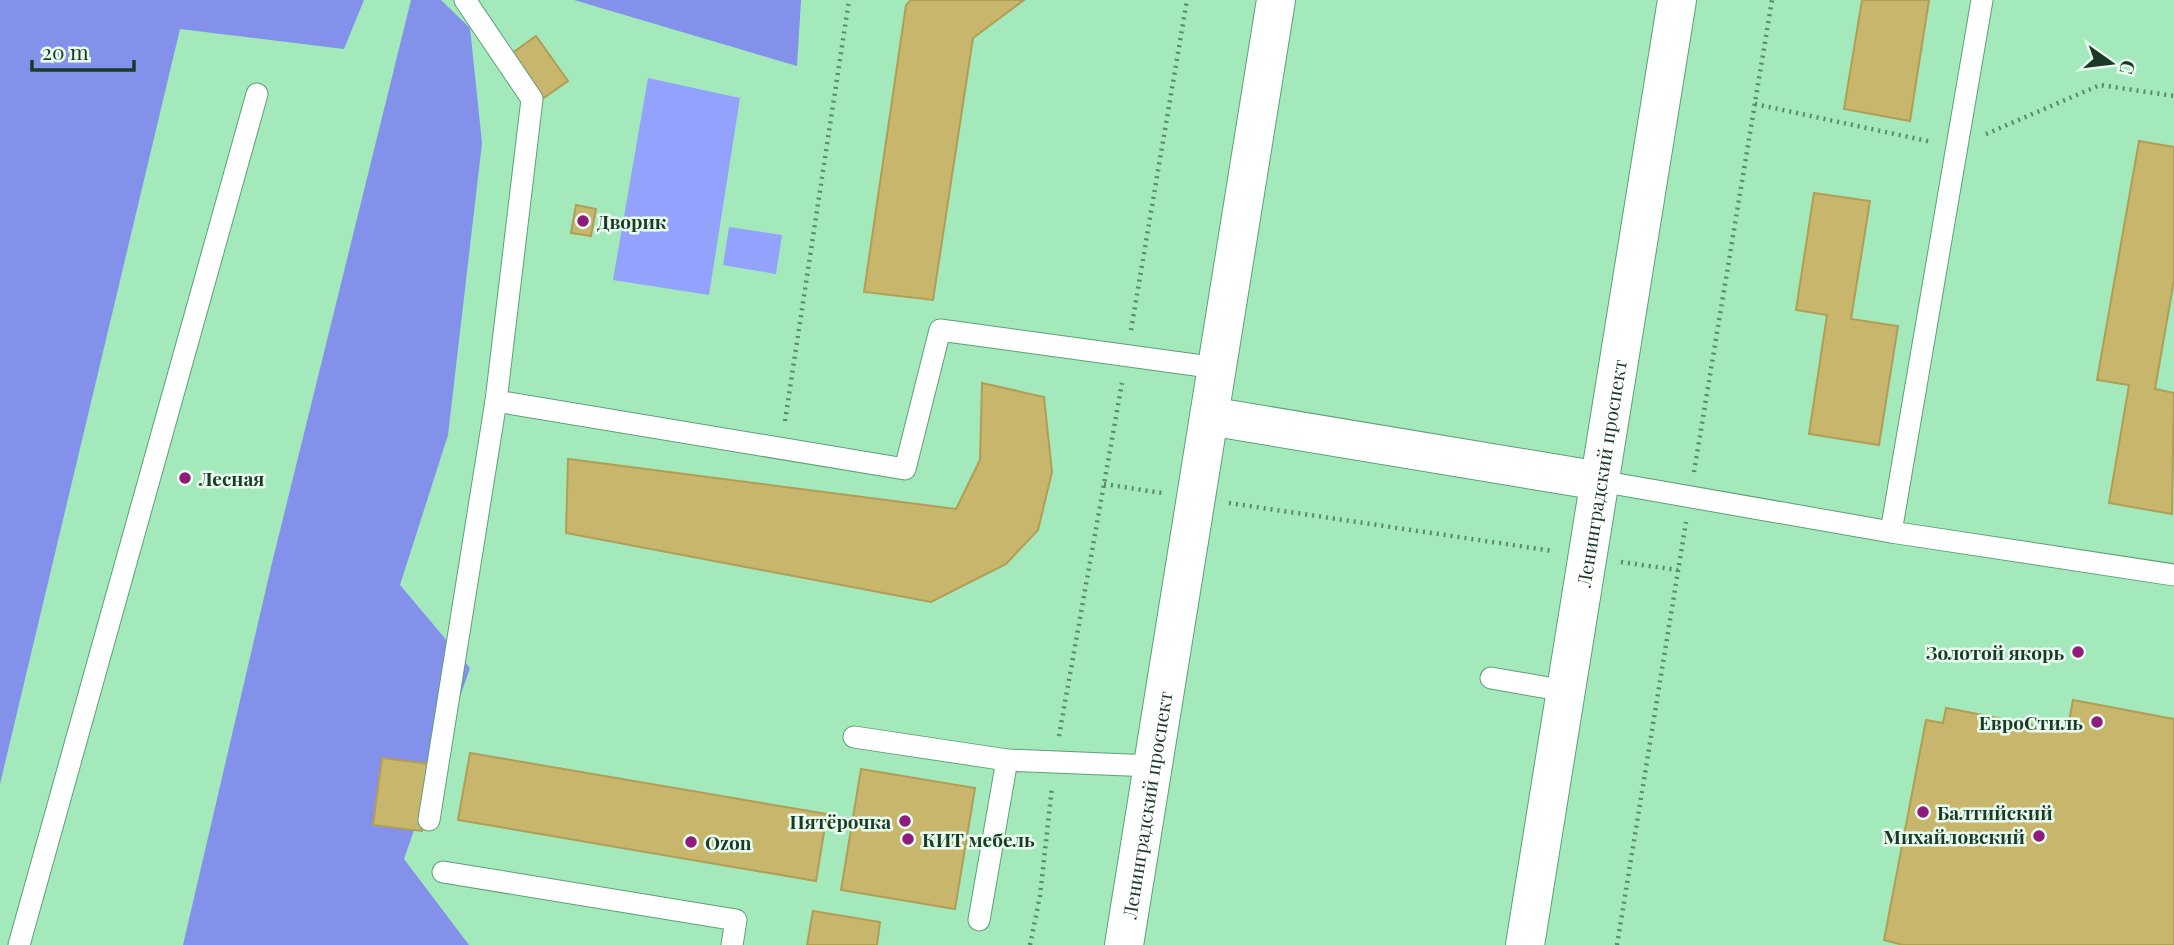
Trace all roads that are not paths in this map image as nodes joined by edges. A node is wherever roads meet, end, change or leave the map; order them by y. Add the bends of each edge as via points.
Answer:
1 (465, 0) edge
2 (1276, 0) edge
3 (1677, 0) edge
4 (1982, 0) edge
5 (257, 94) dead end
6 (1217, 368) junction
7 (496, 401) junction
8 (1209, 416) junction
9 (1600, 481) junction
10 (1891, 532) junction
11 (2174, 576) edge
12 (1491, 678) dead end
13 (1566, 691) junction
14 (854, 737) dead end
15 (1007, 760) junction
16 (1152, 766) junction
17 (429, 820) dead end
18 (443, 873) dead end
19 (979, 920) dead end
20 (19, 945) edge
21 (732, 945) edge
22 (1124, 945) edge
23 (1525, 945) edge

1 - 7 lane via 532,99
2 - 6 main road, Ленинградский проспект
3 - 9 main road, Ленинградский проспект
4 - 10 lane
5 - 20 lane
6 - 7 lane via 940,330 905,469
6 - 8 main road, Ленинградский проспект
7 - 17 lane
8 - 9 main road
8 - 16 main road, Ленинградский проспект
9 - 10 lane
9 - 13 main road, Ленинградский проспект
10 - 11 lane
12 - 13 lane
13 - 23 main road, Ленинградский проспект
14 - 15 lane
15 - 16 lane
15 - 19 lane
16 - 22 main road, Ленинградский проспект
18 - 21 lane via 736,920

